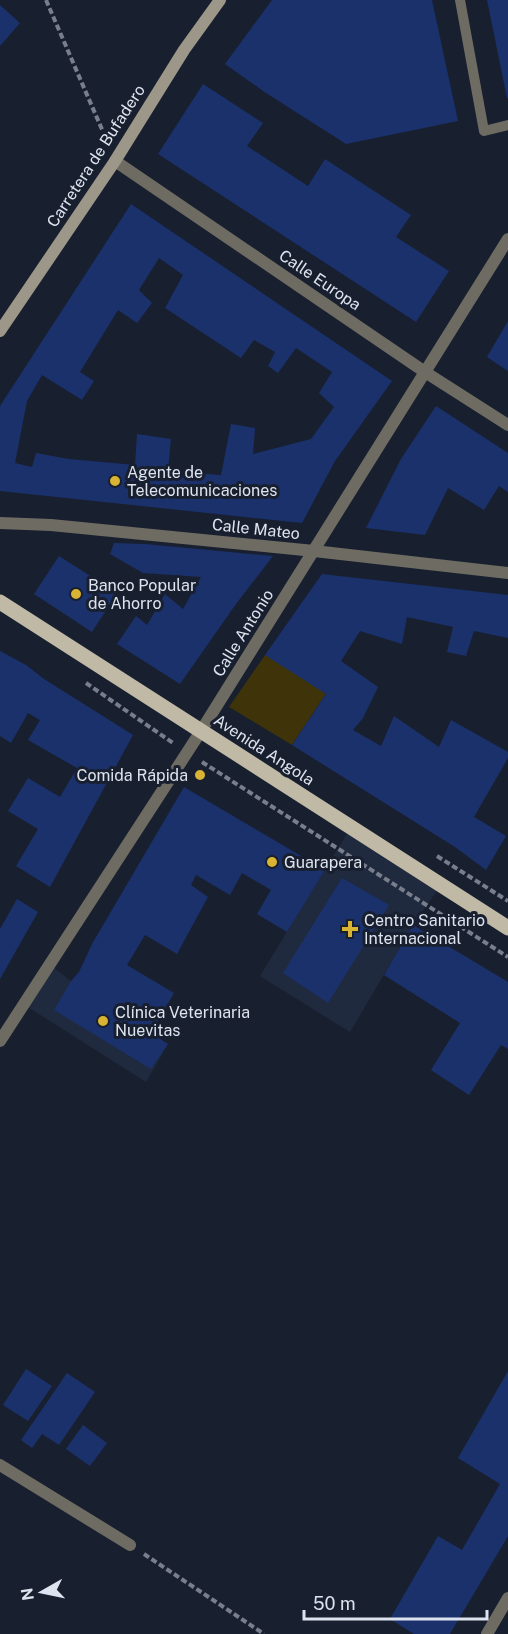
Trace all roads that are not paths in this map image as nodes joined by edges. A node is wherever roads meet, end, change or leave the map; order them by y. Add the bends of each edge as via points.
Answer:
1 (220, 0) edge
2 (460, 0) edge
3 (508, 125) edge
4 (115, 161) junction
5 (508, 239) edge
6 (0, 331) edge
7 (425, 372) junction
8 (508, 425) edge
9 (0, 524) edge
10 (314, 551) junction
11 (508, 573) edge
12 (0, 602) edge
13 (201, 731) junction
14 (508, 928) edge
15 (0, 1041) edge
16 (0, 1465) edge
17 (130, 1545) road end
18 (508, 1598) edge
19 (487, 1634) edge

1 - 4 main road, Carretera de Bufadero
2 - 3 lane via 484,131
4 - 6 main road, Carretera de Bufadero
4 - 7 street, Calle Europa
5 - 7 street, Calle Antonio
7 - 8 street, Calle Europa
7 - 10 street, Calle Antonio
9 - 10 street, Calle Mateo via 51,525
10 - 11 street, Calle Mateo
10 - 13 street, Calle Antonio
12 - 13 main road, Avenida Angola
13 - 14 main road, Avenida Angola
13 - 15 street, Calle Antonio
16 - 17 street
18 - 19 street

